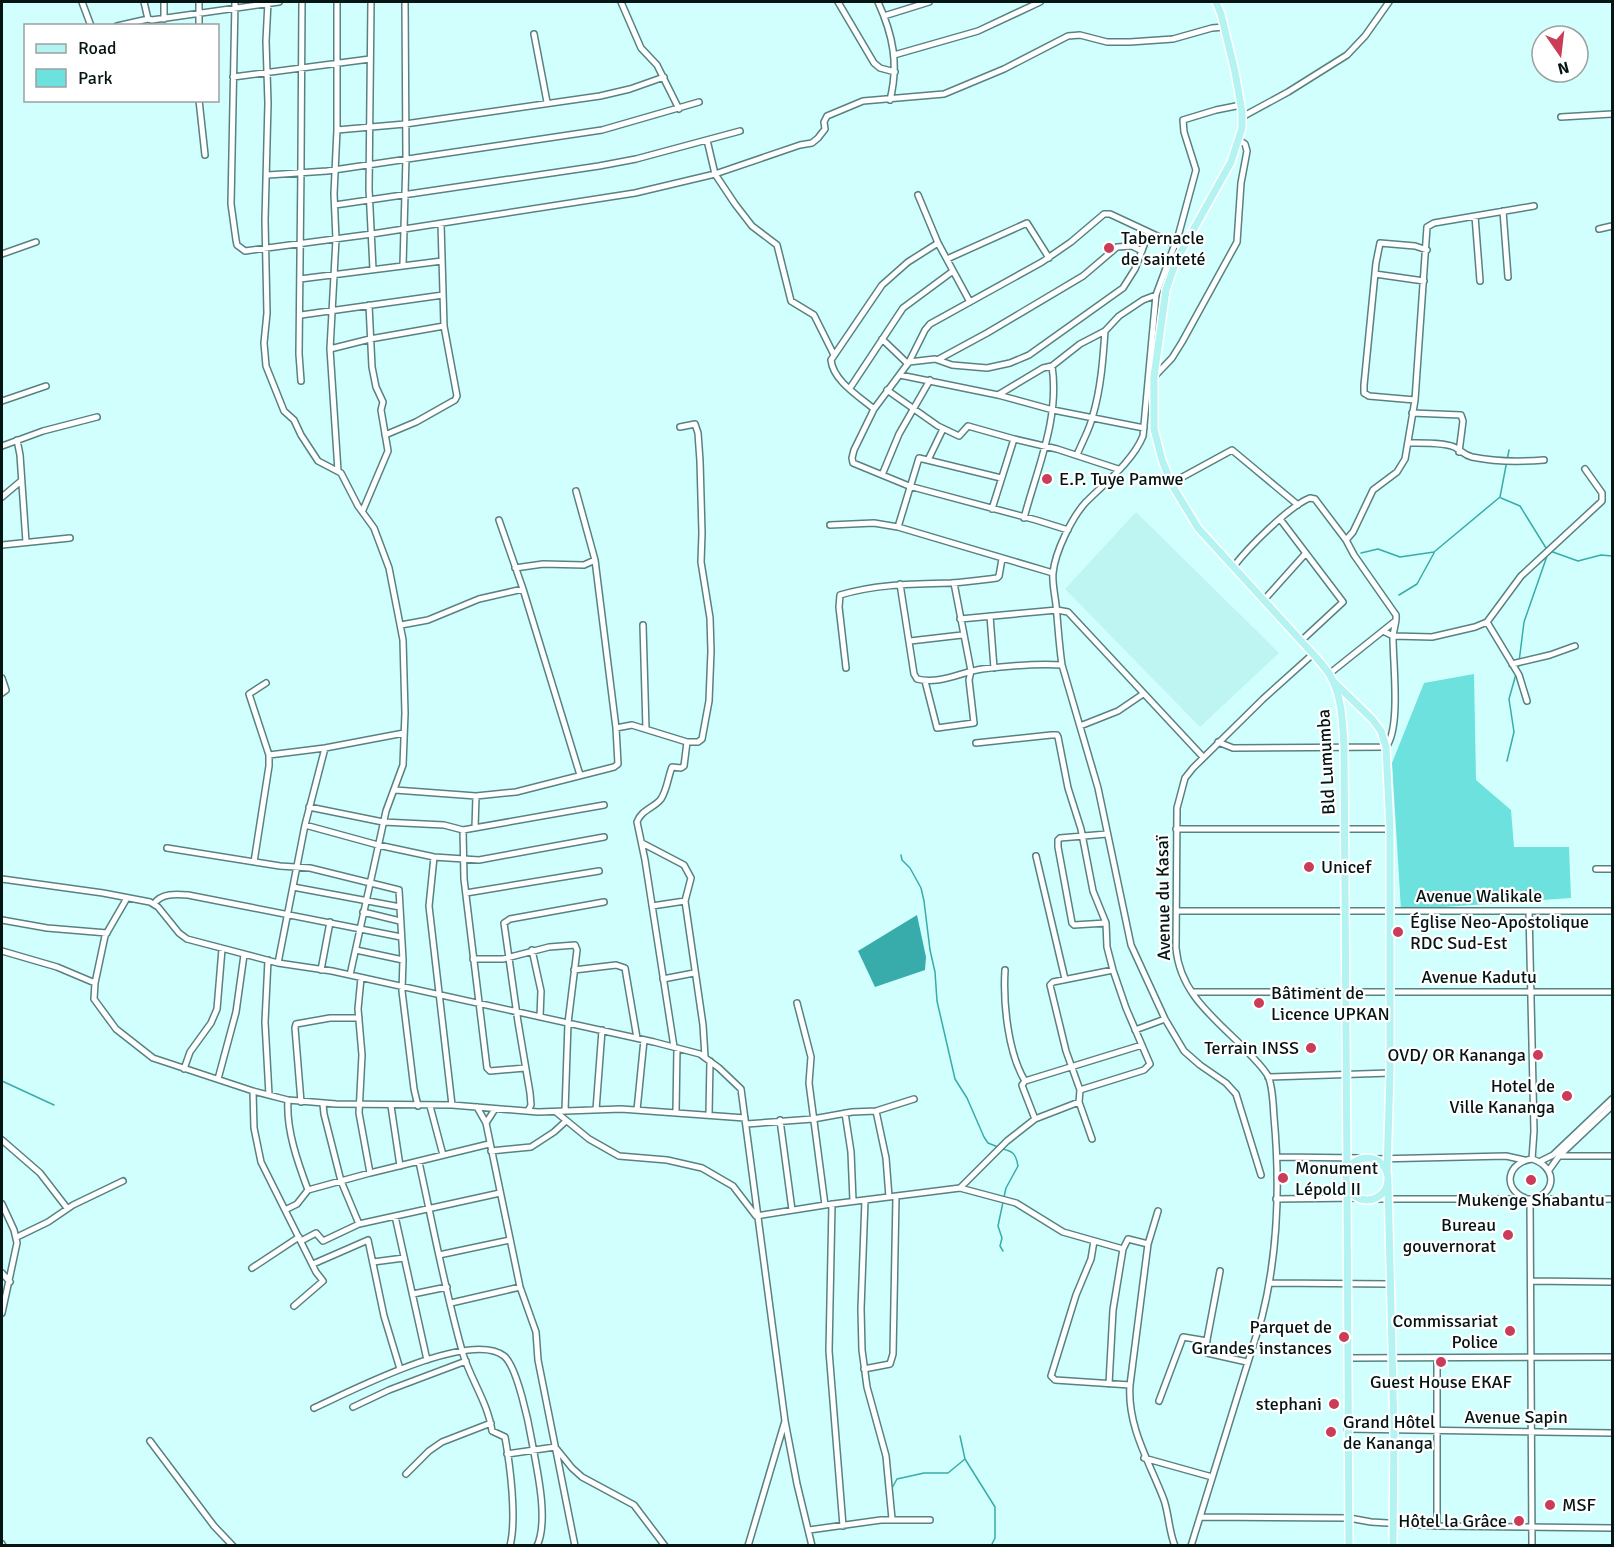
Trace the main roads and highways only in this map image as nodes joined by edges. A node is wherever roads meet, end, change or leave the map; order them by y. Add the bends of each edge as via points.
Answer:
1 (1216, 2) edge
2 (1333, 681) junction
3 (1387, 1171) junction
4 (1347, 1173) junction
5 (1388, 1184) junction
6 (1347, 1185) junction
7 (1349, 1545) edge
8 (1393, 1545) edge

1 - 2 main road via 1241,105 1239,140 1231,162 1178,246 1153,360 1154,429 1172,485 1198,528
2 - 3 main road, Bld Lumumba via 1372,719 1386,747 1390,829
2 - 4 main road, Bld Lumumba via 1344,748
3 - 4 main road via 1375,1159 1361,1158
3 - 5 main road
4 - 6 main road
5 - 6 main road via 1374,1199 1359,1198
5 - 8 main road
6 - 7 main road

